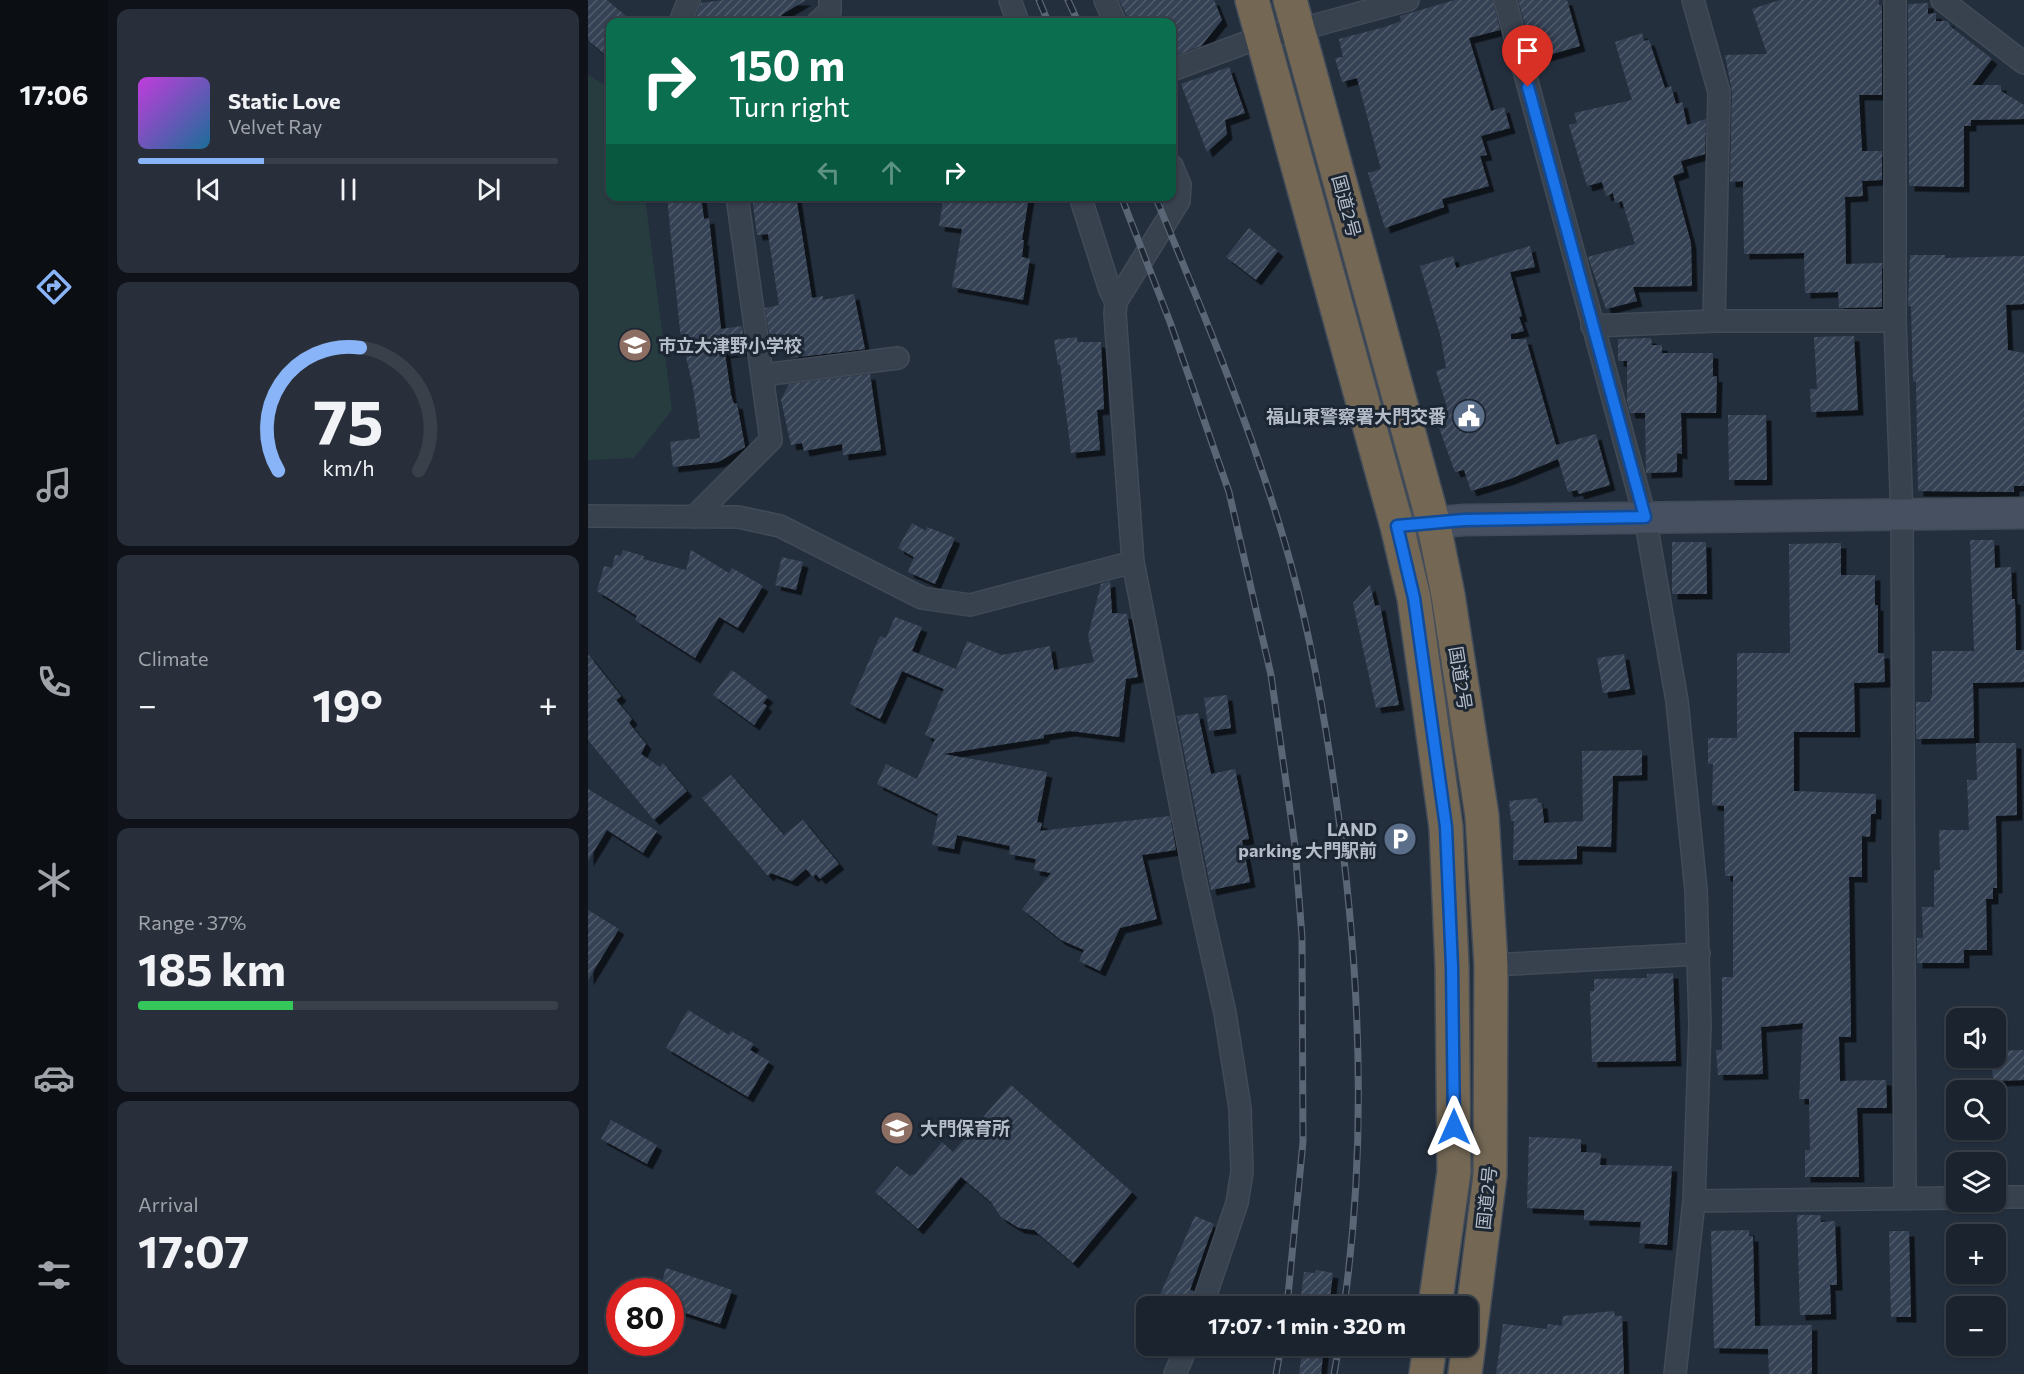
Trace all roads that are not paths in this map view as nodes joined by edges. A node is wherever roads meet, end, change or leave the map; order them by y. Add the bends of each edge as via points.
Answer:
1 (689, 0) edge
2 (831, 0) edge
3 (1010, 0) edge
4 (1105, 0) edge
5 (1252, 0) edge
6 (1408, 0) edge
7 (1505, 0) edge
8 (1692, 0) edge
9 (1895, 0) edge
10 (1942, 0) edge
11 (1294, 15) edge
12 (682, 18) edge
13 (822, 18) edge
14 (1017, 18) edge
15 (1113, 18) edge
16 (1261, 37) junction
17 (2024, 63) edge
18 (1176, 69) edge
19 (1176, 176) edge
20 (738, 201) edge
21 (1082, 201) edge
22 (1116, 302) junction
23 (1714, 321) junction
24 (1895, 321) junction
25 (1592, 326) junction
26 (898, 358) dead end
27 (762, 375) junction
28 (2024, 513) edge
29 (588, 516) edge
30 (694, 517) junction
31 (1645, 517) junction
32 (1902, 517) junction
33 (1433, 521) junction
34 (1397, 526) junction
35 (1133, 562) junction
36 (1699, 954) junction
37 (1491, 965) junction
38 (1946, 1197) edge
39 (2006, 1197) edge
40 (2024, 1197) edge
41 (1905, 1198) junction
42 (1694, 1201) junction
43 (1205, 1296) edge
44 (1436, 1296) edge
45 (1182, 1356) edge
46 (1429, 1356) edge
47 (1175, 1374) edge
48 (1426, 1374) edge
49 (1465, 1374) edge
50 (1675, 1374) edge

1 - 12 street
2 - 13 street via 830,11
3 - 14 street
4 - 15 street
5 - 16 highway, 国道2号
6 - 11 street
7 - 25 street
8 - 23 street via 1719,92
9 - 24 street
10 - 17 street
11 - 16 street
11 - 33 highway, 国道2号
16 - 18 street
16 - 34 highway, 国道2号
19 - 22 street via 1179,201
20 - 27 street
21 - 22 street
22 - 35 street
23 - 24 street
23 - 25 street
24 - 32 street
25 - 31 street
26 - 27 street
27 - 30 street via 771,440
28 - 32 street
29 - 30 street
30 - 35 street via 738,517 780,526 922,598 970,605
31 - 32 street
31 - 33 street
31 - 36 street via 1677,701
32 - 41 street
33 - 34 street
33 - 37 highway, 国道2号 via 1482,816
34 - 44 highway, 国道2号 via 1414,598 1447,850 1454,1172
35 - 43 street via 1225,1013 1239,1108 1242,1172 1237,1203
36 - 37 street
36 - 42 street
37 - 49 highway, 国道2号 via 1490,1175
38 - 41 street
39 - 40 street
41 - 42 street
42 - 50 street
45 - 47 street
46 - 48 highway

